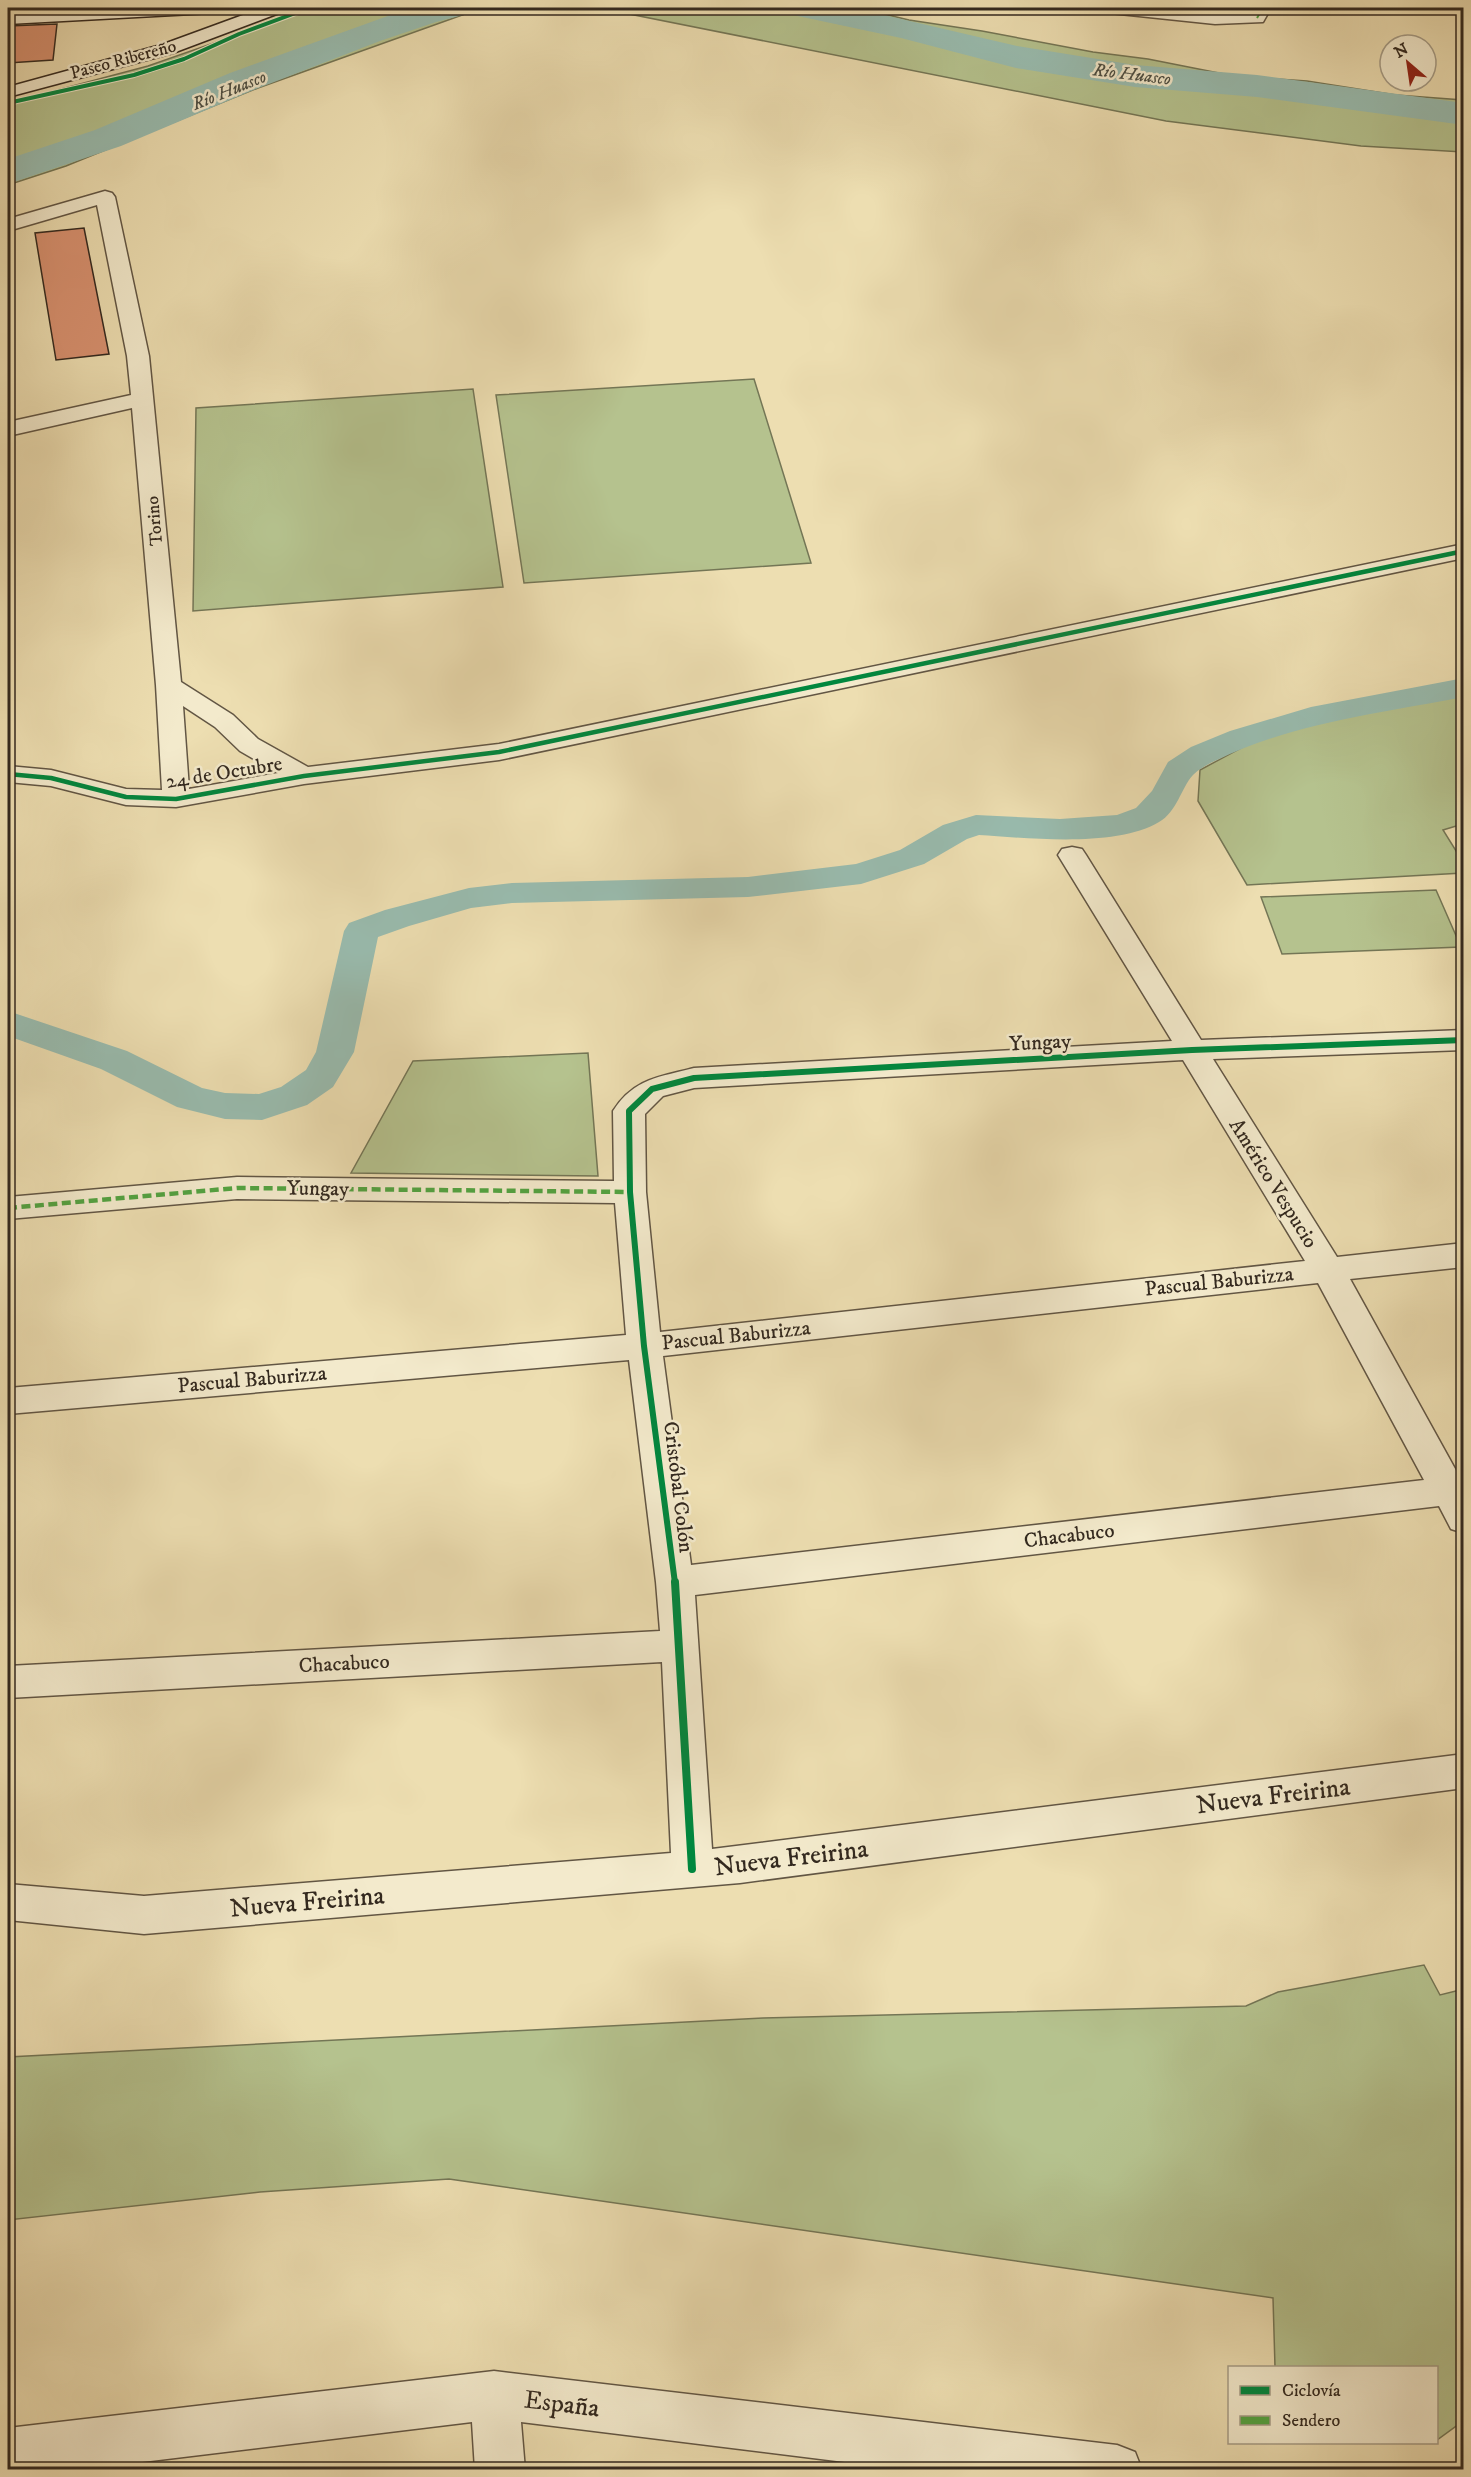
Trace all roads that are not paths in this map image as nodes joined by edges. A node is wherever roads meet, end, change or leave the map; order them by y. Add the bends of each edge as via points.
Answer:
1 (211, 8) edge
2 (276, 8) edge
3 (1110, 8) edge
4 (1141, 10) edge
5 (1260, 13) edge
6 (8, 18) edge
7 (8, 92) edge
8 (8, 225) edge
9 (143, 399) junction
10 (8, 429) edge
11 (1464, 551) edge
12 (169, 685) junction
13 (8, 774) edge
14 (304, 776) junction
15 (176, 799) junction
16 (1072, 855) dead end
17 (1464, 1040) edge
18 (1192, 1050) junction
19 (629, 1111) joint
20 (630, 1192) junction
21 (8, 1208) edge
22 (1464, 1255) edge
23 (1327, 1269) junction
24 (644, 1346) junction
25 (8, 1401) edge
26 (1459, 1499) edge
27 (675, 1582) junction
28 (680, 1645) junction
29 (8, 1682) edge
30 (1464, 1771) edge
31 (692, 1869) junction
32 (8, 1902) edge
33 (494, 2395) junction
34 (8, 2453) edge
35 (500, 2469) edge
36 (1117, 2469) edge

1 - 6 street
2 - 7 street via 167,49
3 - 4 street
4 - 5 street via 1215,19
8 - 9 street, Torino via 105,197 138,356
9 - 10 street
9 - 12 street, Torino
11 - 14 street, 24 de Octubre via 499,752
12 - 14 street via 224,721 249,745
12 - 15 street, Torino
13 - 15 street, 24 de Octubre via 51,778 126,797
14 - 15 street, 24 de Octubre
16 - 18 street, Américo Vespucio
17 - 18 street, Yungay
18 - 19 street, Yungay via 694,1078 652,1089
18 - 23 street, Américo Vespucio
19 - 20 street, Cristóbal Colón
20 - 21 street, Yungay via 237,1188
20 - 24 street, Cristóbal Colón
22 - 23 street, Pascual Baburizza
23 - 24 street, Pascual Baburizza
23 - 26 street, Américo Vespucio
24 - 25 street, Pascual Baburizza
24 - 27 street, Cristóbal Colón
26 - 27 street, Chacabuco
27 - 28 street, Cristóbal Colón
28 - 29 street, Chacabuco
28 - 31 street, Cristóbal Colón
30 - 31 street, Nueva Freirina
31 - 32 street, Nueva Freirina via 144,1915
33 - 34 street, España
33 - 35 street
33 - 36 street, España

